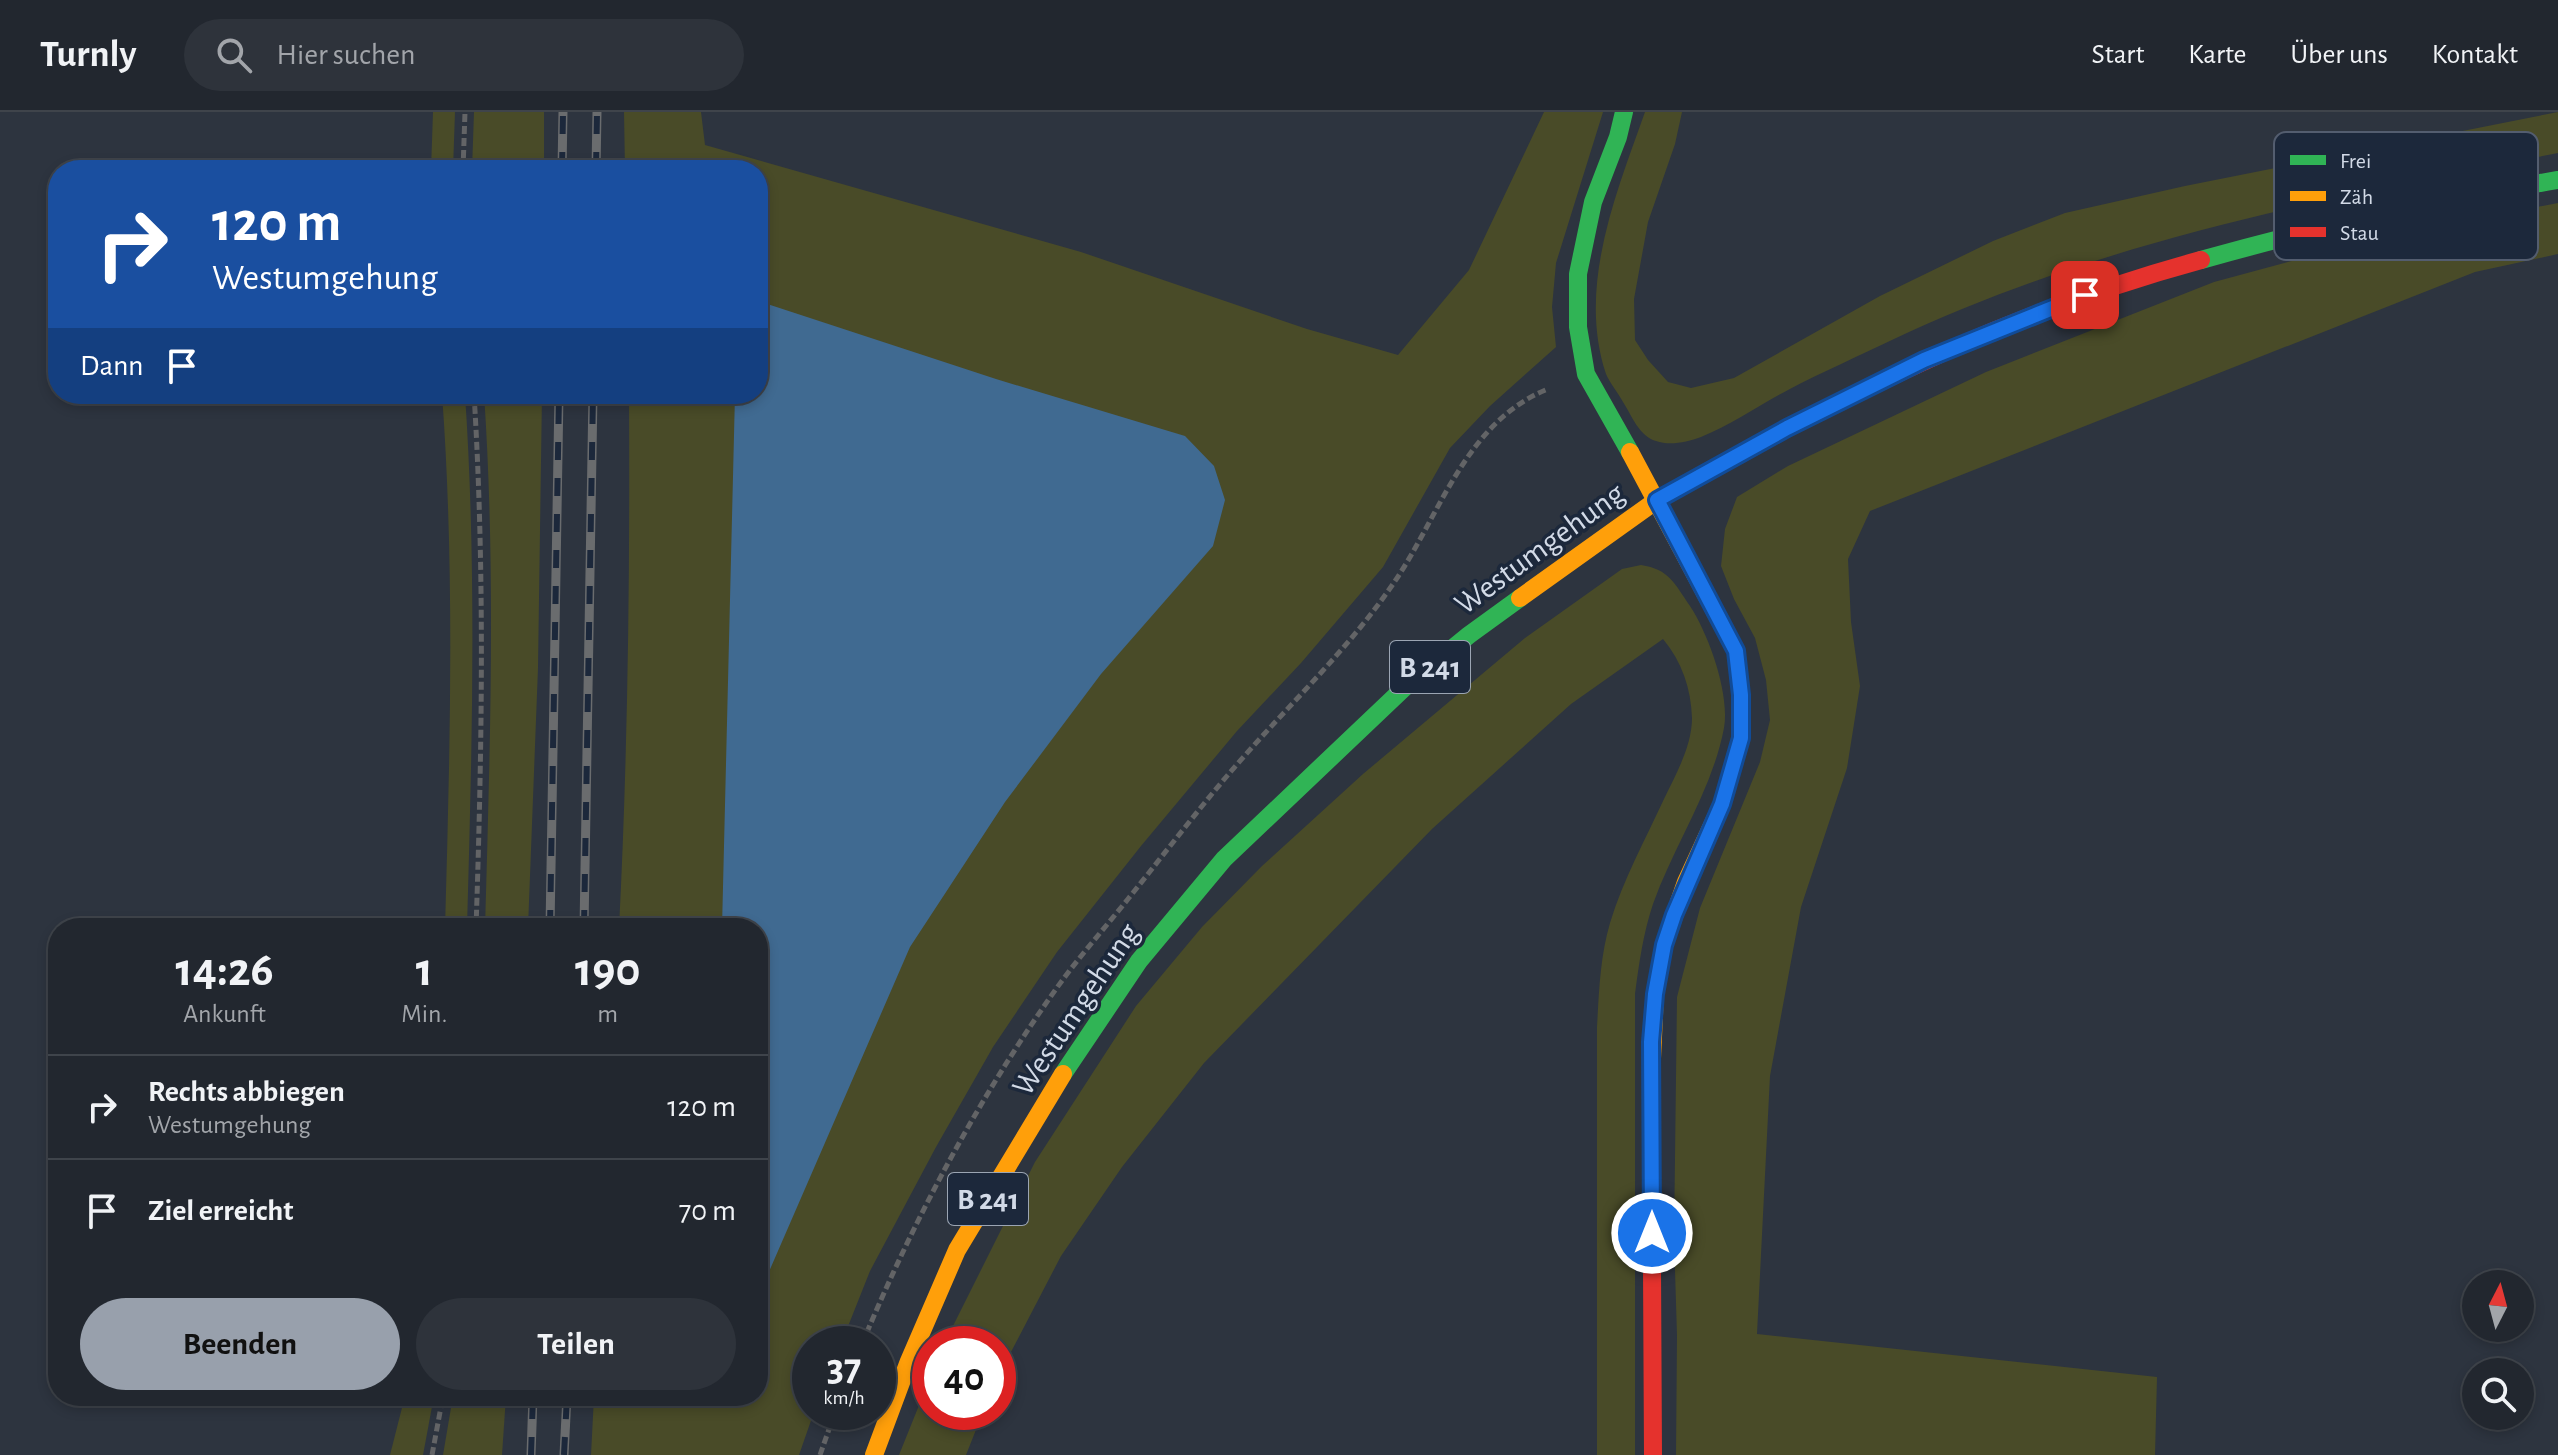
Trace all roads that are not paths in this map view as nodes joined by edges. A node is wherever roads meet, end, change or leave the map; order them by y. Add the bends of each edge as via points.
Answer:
1 (1624, 112) edge
2 (2558, 180) edge
3 (2538, 183) edge
4 (2274, 240) edge
5 (1657, 500) junction
6 (874, 1455) edge
7 (1653, 1455) edge

1 - 5 main road via 1593,202 1578,274 1578,327 1586,374
2 - 3 main road, Westumgehung / B 241
4 - 5 main road, Westumgehung / B 241 via 2085,295 1924,360
5 - 6 main road, Westumgehung / B 241 via 1404,688 1224,859 1139,961 957,1250
5 - 7 main road via 1736,651 1741,738 1722,804 1674,915 1655,994

